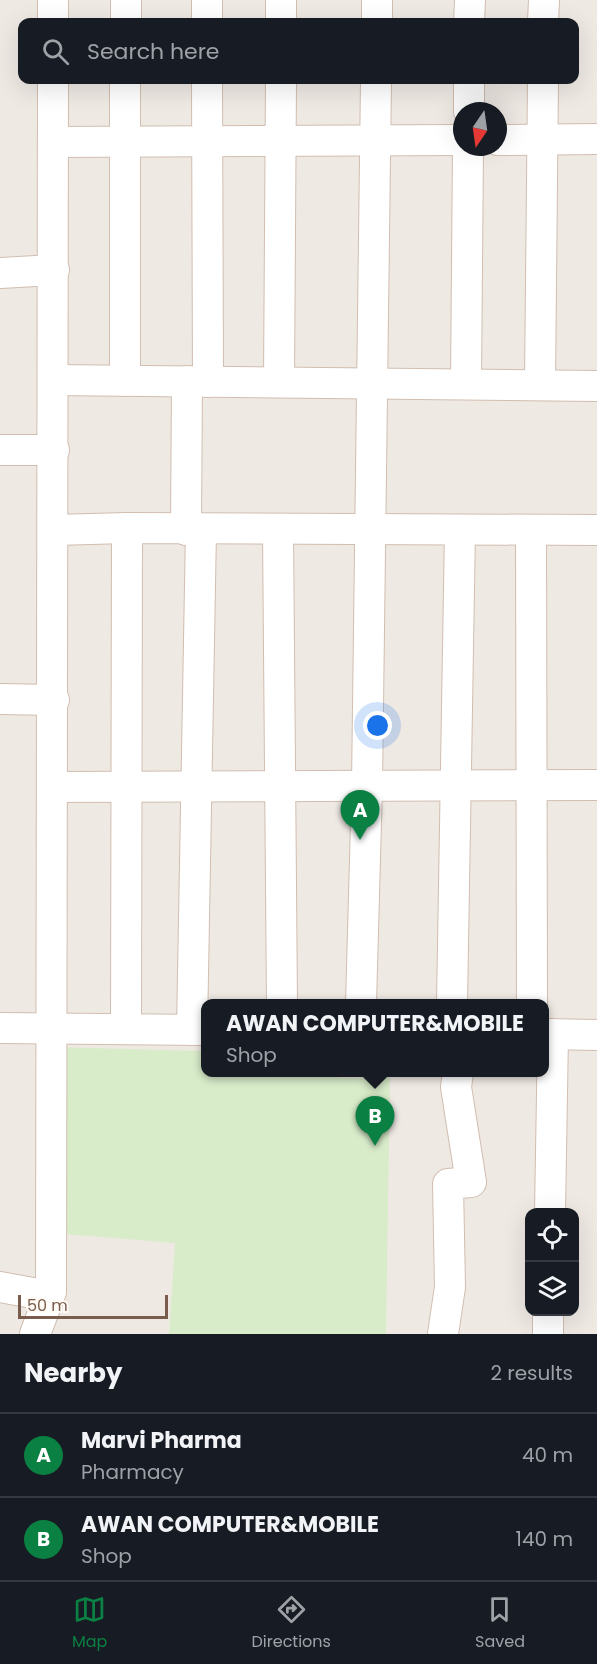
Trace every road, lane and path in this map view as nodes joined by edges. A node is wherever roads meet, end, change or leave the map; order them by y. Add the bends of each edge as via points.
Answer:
1 (53, 0) edge
2 (126, 0) edge
3 (207, 0) edge
4 (281, 0) edge
5 (377, 0) edge
6 (470, 0) edge
7 (544, 0) edge
8 (53, 18) edge
9 (126, 18) edge
10 (207, 18) edge
11 (281, 18) edge
12 (377, 18) edge
13 (470, 18) edge
14 (543, 18) edge
15 (53, 84) edge
16 (126, 84) edge
17 (207, 84) edge
18 (281, 84) edge
19 (376, 84) edge
20 (469, 84) edge
21 (543, 84) edge
22 (469, 102) edge
23 (375, 140) junction
24 (453, 140) edge
25 (507, 140) edge
26 (543, 140) junction
27 (597, 140) edge
28 (207, 141) junction
29 (280, 141) junction
30 (53, 142) junction
31 (125, 142) junction
32 (468, 156) edge
33 (54, 270) junction
34 (0, 273) edge
35 (55, 380) junction
36 (125, 381) junction
37 (197, 382) junction
38 (279, 382) junction
39 (372, 383) junction
40 (466, 384) junction
41 (540, 385) junction
42 (597, 386) edge
43 (0, 450) edge
44 (54, 450) junction
45 (127, 528) junction
46 (54, 530) junction
47 (194, 530) junction
48 (278, 530) junction
49 (370, 530) junction
50 (460, 530) junction
51 (531, 530) junction
52 (597, 530) edge
53 (0, 699) edge
54 (54, 700) junction
55 (456, 785) junction
56 (531, 785) junction
57 (597, 785) edge
58 (196, 786) junction
59 (280, 786) junction
60 (367, 786) junction
61 (53, 787) junction
62 (126, 787) junction
63 (282, 999) edge
64 (361, 999) edge
65 (452, 999) edge
66 (532, 999) edge
67 (0, 1028) edge
68 (52, 1028) junction
69 (126, 1029) junction
70 (199, 1030) edge
71 (549, 1034) edge
72 (597, 1035) edge
73 (457, 1077) edge
74 (550, 1208) edge
75 (0, 1287) edge
76 (49, 1296) junction
77 (548, 1316) edge
78 (35, 1334) edge
79 (443, 1334) edge
80 (548, 1334) edge

1 - 8 street
2 - 9 street
3 - 10 street
4 - 11 street
5 - 12 street
6 - 13 street
7 - 14 street
15 - 30 street
16 - 31 street
17 - 28 street
18 - 29 street
19 - 23 street
20 - 22 street
21 - 26 street
23 - 24 street
23 - 29 street
23 - 39 street
25 - 26 street
26 - 27 street
26 - 41 street
28 - 29 street
28 - 31 street
28 - 37 street
29 - 38 street
30 - 31 street
30 - 33 street
31 - 36 street
32 - 40 street
33 - 34 street
33 - 35 street
35 - 36 street
35 - 44 street
36 - 37 street
37 - 38 street
37 - 47 street
38 - 39 street
39 - 40 street
39 - 49 street
40 - 41 street
41 - 42 street
43 - 44 street
44 - 46 street
45 - 46 street
45 - 47 street
45 - 62 street
46 - 54 street
47 - 48 street
47 - 58 street
48 - 49 street
48 - 59 street
49 - 50 street
49 - 60 street
50 - 51 street
50 - 55 street
51 - 52 street
51 - 56 street
53 - 54 street
54 - 61 street
55 - 56 street
55 - 60 street
55 - 65 street
56 - 57 street
56 - 66 street
58 - 59 street
58 - 62 street
58 - 70 street
59 - 60 street
59 - 63 street
60 - 64 street
61 - 62 street
61 - 68 street
62 - 69 street
67 - 68 street
68 - 69 street
68 - 76 street
69 - 70 street
71 - 72 street
71 - 74 street
73 - 79 street via 471,1182 448,1184 450,1287
75 - 76 street
76 - 78 street
77 - 80 street

